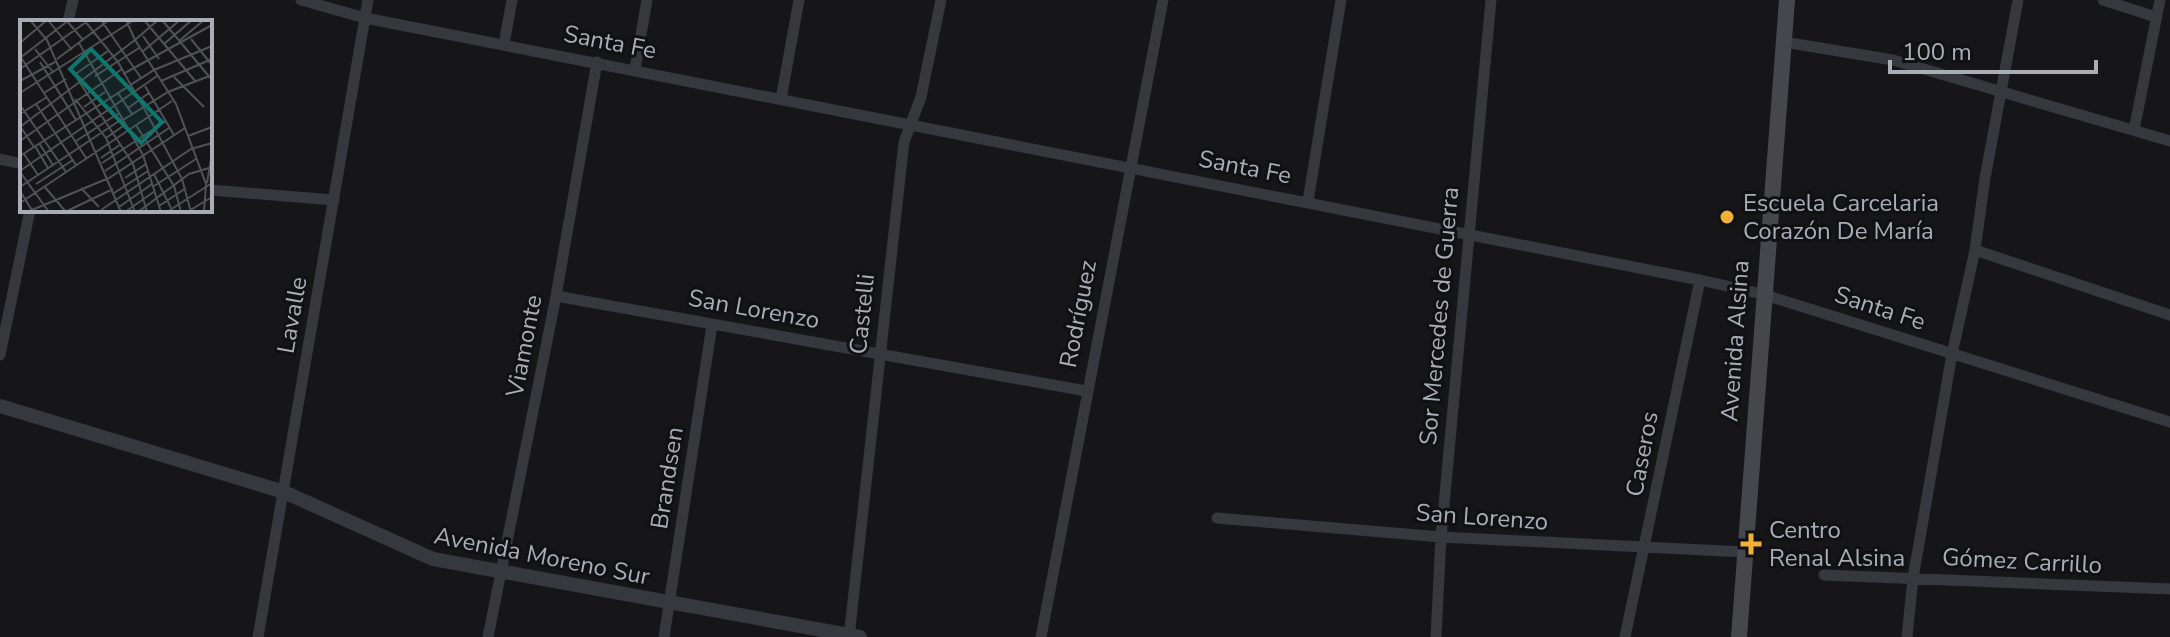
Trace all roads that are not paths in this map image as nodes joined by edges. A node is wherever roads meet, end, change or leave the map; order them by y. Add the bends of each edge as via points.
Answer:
1 (73, 0) edge
2 (301, 0) edge
3 (368, 0) edge
4 (512, 0) edge
5 (647, 0) edge
6 (799, 0) edge
7 (941, 0) edge
8 (1163, 0) edge
9 (1341, 0) edge
10 (1491, 0) edge
11 (1787, 0) edge
12 (2018, 0) edge
13 (2103, 0) edge
14 (2160, 0) edge
15 (2156, 17) junction
16 (365, 18) junction
17 (68, 20) edge
18 (1784, 42) junction
19 (504, 44) junction
20 (597, 62) junction
21 (635, 69) junction
22 (2002, 92) junction
23 (781, 99) junction
24 (910, 124) junction
25 (2134, 130) junction
26 (2170, 141) edge
27 (0, 159) edge
28 (20, 164) edge
29 (1128, 167) junction
30 (212, 190) edge
31 (334, 200) junction
32 (1308, 201) junction
33 (30, 212) edge
34 (1469, 234) junction
35 (1975, 250) junction
36 (1700, 280) junction
37 (1762, 294) junction
38 (556, 296) junction
39 (2170, 315) edge
40 (712, 325) junction
41 (880, 353) junction
42 (1952, 354) junction
43 (0, 355) edge
44 (1086, 391) junction
45 (0, 406) edge
46 (2170, 422) edge
47 (284, 492) junction
48 (1217, 518) dead end
49 (1441, 537) junction
50 (1646, 549) junction
51 (1744, 552) junction
52 (501, 573) junction
53 (1824, 575) dead end
54 (1913, 578) junction
55 (2170, 589) edge
56 (670, 604) junction
57 (853, 636) edge
58 (258, 637) edge
59 (488, 637) edge
60 (664, 637) edge
61 (1041, 637) edge
62 (1436, 637) edge
63 (1625, 637) edge
64 (1739, 637) edge
65 (1907, 637) edge

1 - 17 street
2 - 16 street, Santa Fe
3 - 16 street, Lavalle
4 - 19 street
5 - 21 street
6 - 23 street
7 - 24 street, Castelli via 921,97
8 - 29 street, Rodríguez
9 - 32 street
10 - 34 street, Sor Mercedes de Guerra
11 - 18 main road, Avenida Alsina
12 - 22 street
13 - 15 street
14 - 15 street
15 - 25 street
16 - 19 street, Santa Fe
16 - 31 street, Lavalle
18 - 22 street via 1893,60
18 - 37 main road, Avenida Alsina
19 - 20 street, Santa Fe
20 - 21 street, Santa Fe
20 - 38 street, Viamonte
21 - 23 street, Santa Fe
22 - 25 street
22 - 35 street
23 - 24 street, Santa Fe
24 - 29 street, Santa Fe
24 - 41 street, Castelli
25 - 26 street
27 - 28 street
29 - 32 street, Santa Fe
29 - 44 street, Rodríguez
30 - 31 street
31 - 47 street, Lavalle
32 - 34 street, Santa Fe
33 - 43 street
34 - 36 street, Santa Fe
34 - 49 street, Sor Mercedes de Guerra
35 - 39 street
35 - 42 street
36 - 37 street, Santa Fe
36 - 50 street, Caseros
37 - 42 street, Santa Fe
37 - 51 main road, Avenida Alsina
38 - 40 street, San Lorenzo
38 - 52 street, Viamonte
40 - 41 street, San Lorenzo
40 - 56 street, Brandsen
41 - 44 street, San Lorenzo
41 - 57 street, Castelli
42 - 46 street, Santa Fe
42 - 54 street
44 - 61 street, Rodríguez
45 - 47 street, Avenida Moreno Sur
47 - 52 street, Avenida Moreno Sur via 417,553
47 - 58 street, Lavalle
48 - 49 street, San Lorenzo
49 - 50 street, San Lorenzo
49 - 62 street, Sor Mercedes de Guerra
50 - 51 street, San Lorenzo
50 - 63 street, Caseros
51 - 64 main road, Avenida Alsina
52 - 56 street, Avenida Moreno Sur
52 - 59 street, Viamonte
53 - 54 street, Gómez Carrillo
54 - 55 street, Gómez Carrillo
54 - 65 street
56 - 57 street, Avenida Moreno Sur
56 - 60 street, Brandsen

